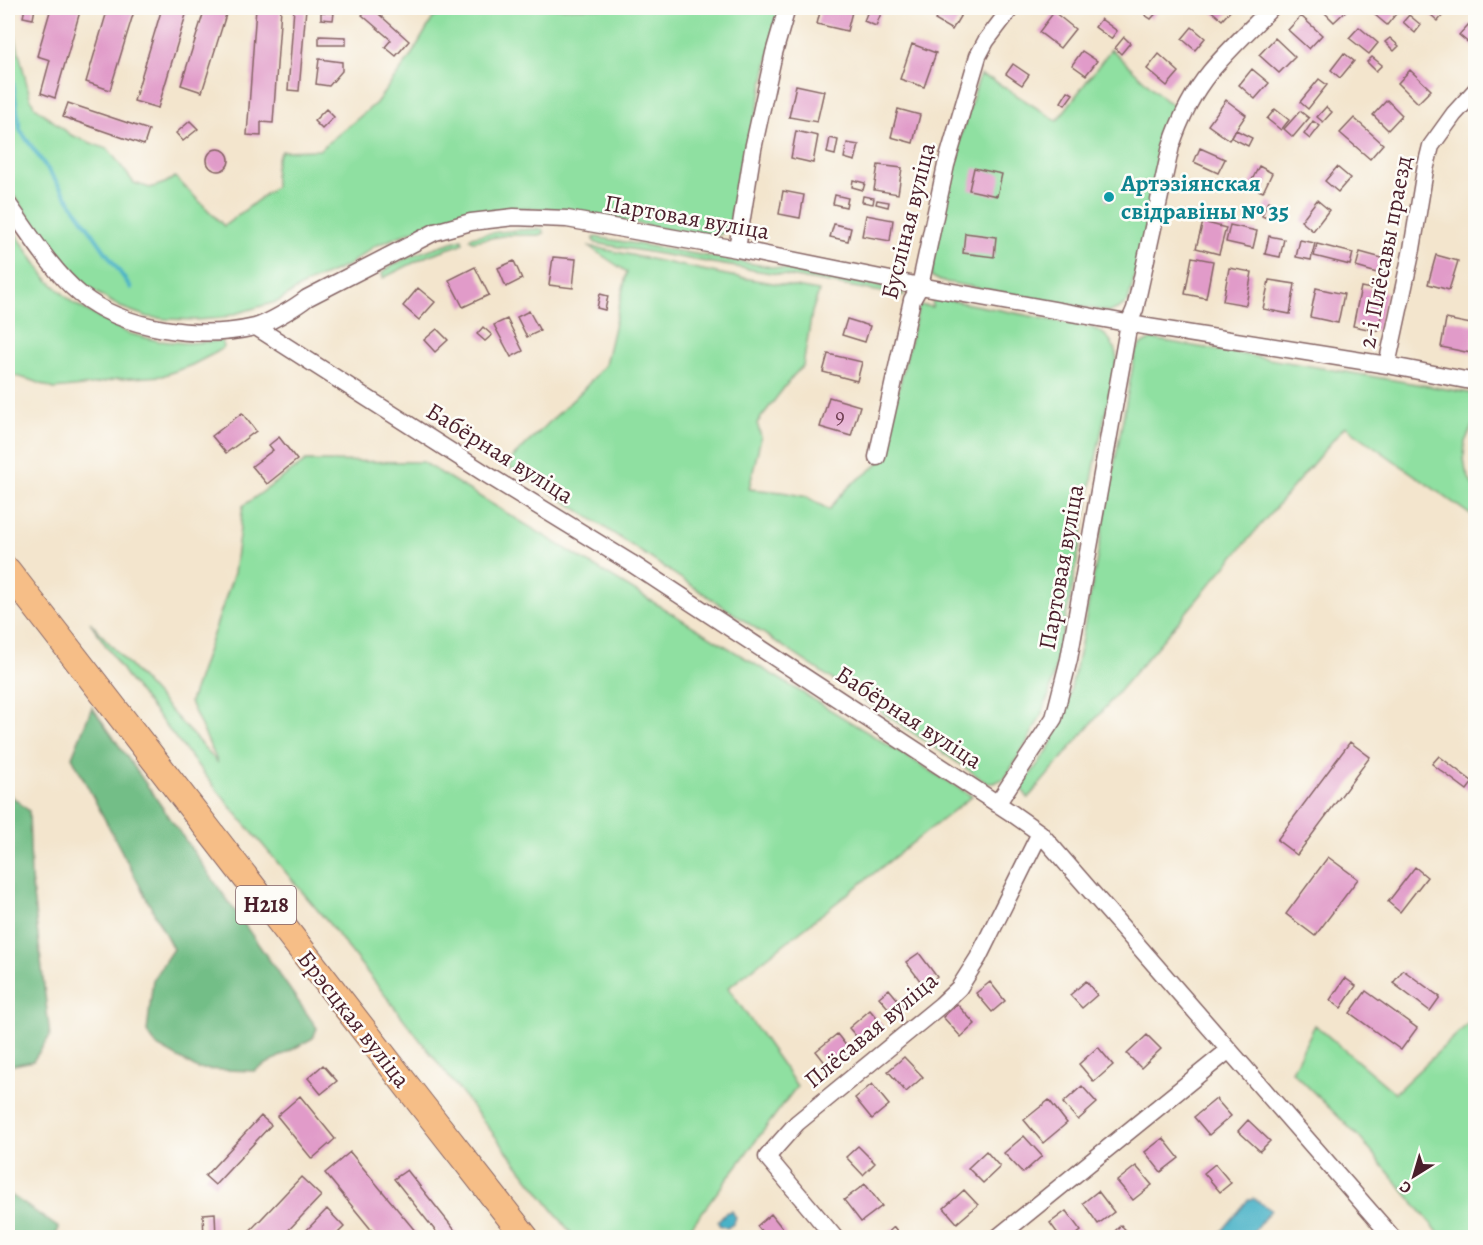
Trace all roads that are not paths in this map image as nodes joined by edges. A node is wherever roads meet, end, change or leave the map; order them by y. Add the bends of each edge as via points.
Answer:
1 (787, 8) edge
2 (1011, 8) edge
3 (1271, 8) edge
4 (1475, 91) edge
5 (8, 204) edge
6 (737, 249) junction
7 (920, 286) junction
8 (1129, 323) junction
9 (256, 327) junction
10 (1387, 365) junction
11 (1476, 382) edge
12 (877, 457) dead end
13 (8, 571) edge
14 (998, 804) junction
15 (1040, 833) junction
16 (1229, 1050) junction
17 (526, 1238) edge
18 (835, 1238) edge
19 (997, 1238) edge
20 (1393, 1238) edge

1 - 6 street via 753,149
2 - 7 street, Бусліная вуліца via 978,56 946,165
3 - 8 street via 1210,72 1178,126
4 - 10 street, 2-і Плёсавы праезд via 1431,146
5 - 9 street via 60,275 81,295 117,317 159,329 213,333
6 - 7 street, Партовая вуліца
6 - 9 street, Партовая вуліца via 567,219 471,222 435,232
7 - 8 street, Партовая вуліца
7 - 12 street, Бусліная вуліца via 912,300
8 - 10 street, Партовая вуліца
8 - 14 street, Партовая вуліца via 1069,659 1054,718
9 - 14 street, Бабёрная вуліца via 631,563
10 - 11 street, Партовая вуліца
13 - 17 main road, Брэсцкая вуліца / Н218
14 - 15 street, Бабёрная вуліца
15 - 16 street, Бабёрная вуліца
15 - 18 street, Плёсавая вуліца via 959,988 797,1123 767,1157
16 - 19 street
16 - 20 street, Бабёрная вуліца

